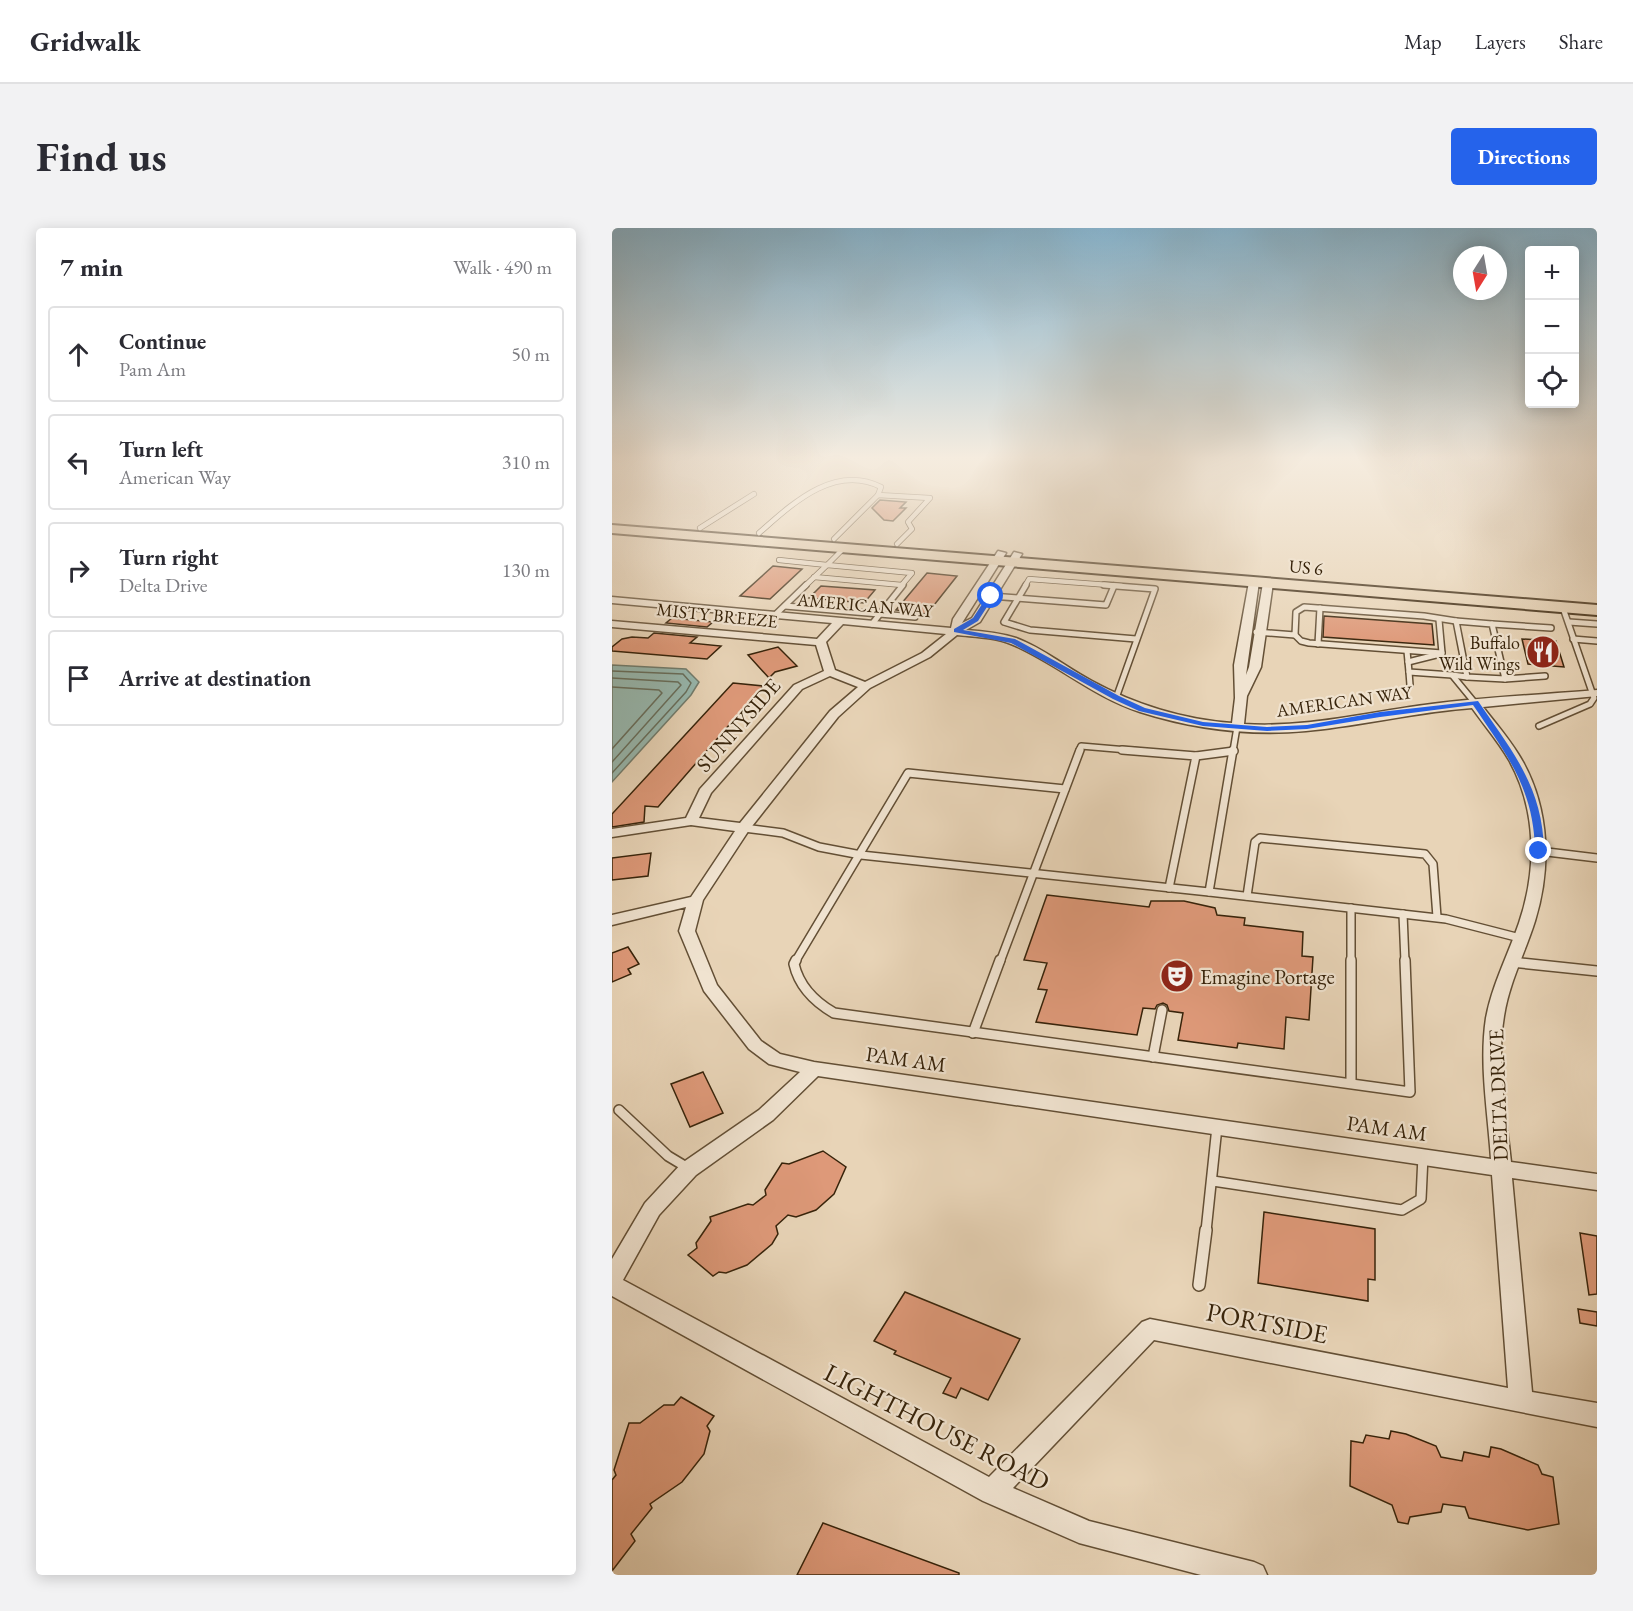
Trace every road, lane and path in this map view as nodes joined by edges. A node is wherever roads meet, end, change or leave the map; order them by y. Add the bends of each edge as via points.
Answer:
1 (712, 520) edge
2 (775, 520) edge
3 (858, 520) edge
4 (910, 520) edge
5 (612, 521) edge
6 (700, 528) junction
7 (612, 529) edge
8 (759, 533) junction
9 (839, 544) junction
10 (897, 544) junction
11 (1007, 558) junction
12 (779, 560) dead end
13 (827, 565) junction
14 (814, 578) junction
15 (1262, 583) junction
16 (902, 585) junction
17 (1114, 586) junction
18 (991, 596) junction
19 (1018, 599) junction
20 (612, 600) edge
21 (1597, 601) edge
22 (785, 606) junction
23 (1320, 608) junction
24 (1597, 610) edge
25 (879, 614) junction
26 (775, 615) junction
27 (1566, 615) junction
28 (915, 617) dead end
29 (1439, 620) junction
30 (840, 621) junction
31 (1456, 621) junction
32 (612, 624) edge
33 (872, 624) junction
34 (1492, 624) junction
35 (1597, 624) edge
36 (1551, 628) dead end
37 (956, 631) junction
38 (1246, 631) junction
39 (1260, 632) junction
40 (1295, 635) junction
41 (1136, 639) junction
42 (1573, 639) junction
43 (1597, 641) edge
44 (820, 642) junction
45 (1318, 644) junction
46 (1407, 651) junction
47 (1442, 653) junction
48 (1408, 662) junction
49 (830, 672) junction
50 (1409, 672) junction
51 (1452, 675) junction
52 (1467, 676) junction
53 (1545, 676) dead end
54 (1588, 678) junction
55 (1505, 679) junction
56 (1597, 679) edge
57 (1410, 685) dead end
58 (866, 686) junction
59 (1595, 693) edge
60 (1116, 698) junction
61 (1241, 698) junction
62 (1475, 703) junction
63 (1539, 726) dead end
64 (1237, 727) junction
65 (1234, 751) junction
66 (1196, 756) junction
67 (1065, 789) junction
68 (691, 821) junction
69 (744, 828) junction
70 (612, 833) edge
71 (1539, 851) junction
72 (861, 855) junction
73 (1597, 858) edge
74 (1033, 873) junction
75 (1169, 888) junction
76 (1209, 892) junction
77 (1247, 896) junction
78 (696, 900) junction
79 (1351, 908) junction
80 (1403, 914) junction
81 (1437, 917) junction
82 (612, 920) edge
83 (1520, 938) junction
84 (1511, 962) junction
85 (1597, 971) edge
86 (1162, 1010) dead end
87 (974, 1033) junction
88 (1153, 1057) junction
89 (814, 1069) junction
90 (1351, 1083) junction
91 (619, 1110) dead end
92 (1217, 1127) junction
93 (1423, 1156) junction
94 (689, 1168) junction
95 (1500, 1168) junction
96 (1213, 1181) junction
97 (1597, 1182) edge
98 (612, 1279) edge
99 (612, 1285) edge
100 (1199, 1285) dead end
101 (1521, 1402) junction
102 (1597, 1415) edge
103 (992, 1492) junction
104 (1254, 1575) edge

1 - 6 lane
2 - 8 lane
3 - 9 lane
4 - 10 lane via 912,529
5 - 6 main road, US 6
6 - 8 main road, US 6
7 - 9 main road, US 6
8 - 9 main road, US 6
9 - 10 main road, US 6
9 - 11 main road, US 6
9 - 13 lane
10 - 11 main road, US 6
11 - 15 main road, US 6 / US 6
11 - 18 street, PAM AM
11 - 21 main road, US 6
11 - 37 street, PAM AM via 958,618
12 - 13 lane
13 - 14 lane
13 - 16 lane via 912,573
14 - 16 lane
14 - 22 lane
15 - 27 main road, US 6 / US 6
15 - 38 street
15 - 39 street
16 - 25 lane
17 - 19 lane via 1029,579
17 - 19 lane via 1106,605
17 - 41 lane via 1155,589
18 - 19 lane
18 - 37 street, PAM AM via 976,620
19 - 41 lane via 1004,622 1029,630
20 - 26 street, AMERICAN WAY
22 - 25 lane
22 - 26 lane
23 - 29 lane
23 - 40 lane via 1300,608 1296,612
23 - 45 lane
24 - 27 main road, US 6 / US 6
25 - 28 lane
25 - 33 lane
26 - 30 street, AMERICAN WAY
27 - 35 lane
27 - 42 lane
29 - 31 lane
29 - 47 lane
30 - 33 street, AMERICAN WAY
30 - 44 street
31 - 34 lane
31 - 52 lane
32 - 44 street, MISTY BREEZE
33 - 37 street, AMERICAN WAY
34 - 36 lane
34 - 55 lane
37 - 58 street, PAM AM via 926,655
37 - 60 street, AMERICAN WAY via 1013,641
38 - 39 lane
38 - 61 street via 1240,665
39 - 40 lane
39 - 61 street via 1255,667
40 - 45 lane via 1301,641
41 - 60 lane
42 - 43 lane
42 - 54 lane
44 - 49 street
45 - 46 lane
46 - 47 lane
46 - 48 lane
47 - 48 lane
48 - 50 lane
49 - 58 street
49 - 68 street, SUNNYSIDE via 798,687 705,792
50 - 51 lane
50 - 57 lane
51 - 52 lane
51 - 62 lane
52 - 55 lane
53 - 55 lane
54 - 56 lane
54 - 59 lane
58 - 69 street, PAM AM via 834,714
59 - 62 street, AMERICAN WAY
59 - 63 lane via 1590,704
60 - 64 street, AMERICAN WAY via 1168,717
61 - 64 street
62 - 64 street, AMERICAN WAY via 1307,727
62 - 71 street, DELTA DRIVE via 1520,769 1532,798
64 - 65 lane
65 - 66 lane
65 - 76 lane
66 - 67 lane via 1081,746
66 - 75 lane
67 - 72 lane via 908,773
67 - 74 lane
68 - 69 street
68 - 70 street
69 - 72 lane via 783,833
69 - 78 street, PAM AM
71 - 73 lane
71 - 83 street, DELTA DRIVE via 1531,909
72 - 74 lane
72 - 87 lane via 794,964 795,974 823,1007 834,1013
74 - 75 lane
74 - 87 lane
75 - 76 lane
76 - 77 lane
77 - 79 lane
77 - 81 lane via 1255,842 1260,838 1425,854 1433,864
78 - 82 street
78 - 89 street, PAM AM via 687,931 710,987 754,1045 775,1059
79 - 80 lane
79 - 90 lane
80 - 81 lane
80 - 90 lane via 1410,1092
81 - 83 lane
83 - 84 street, DELTA DRIVE
84 - 85 lane
84 - 95 street, DELTA DRIVE via 1496,1013 1492,1053
86 - 88 lane
87 - 88 lane
88 - 90 lane
89 - 92 street, PAM AM
89 - 94 street via 766,1115
91 - 94 lane via 668,1156
92 - 93 street, PAM AM
92 - 96 lane
93 - 95 street, PAM AM
93 - 96 lane via 1421,1199 1402,1210
94 - 98 street via 652,1209
95 - 97 street, PAM AM
95 - 101 street, DELTA DRIVE
96 - 100 lane
99 - 103 street, LIGHTHOUSE ROAD
101 - 102 street, PORTSIDE
101 - 103 street, PORTSIDE via 1150,1329
103 - 104 street, LIGHTHOUSE ROAD via 1088,1534

